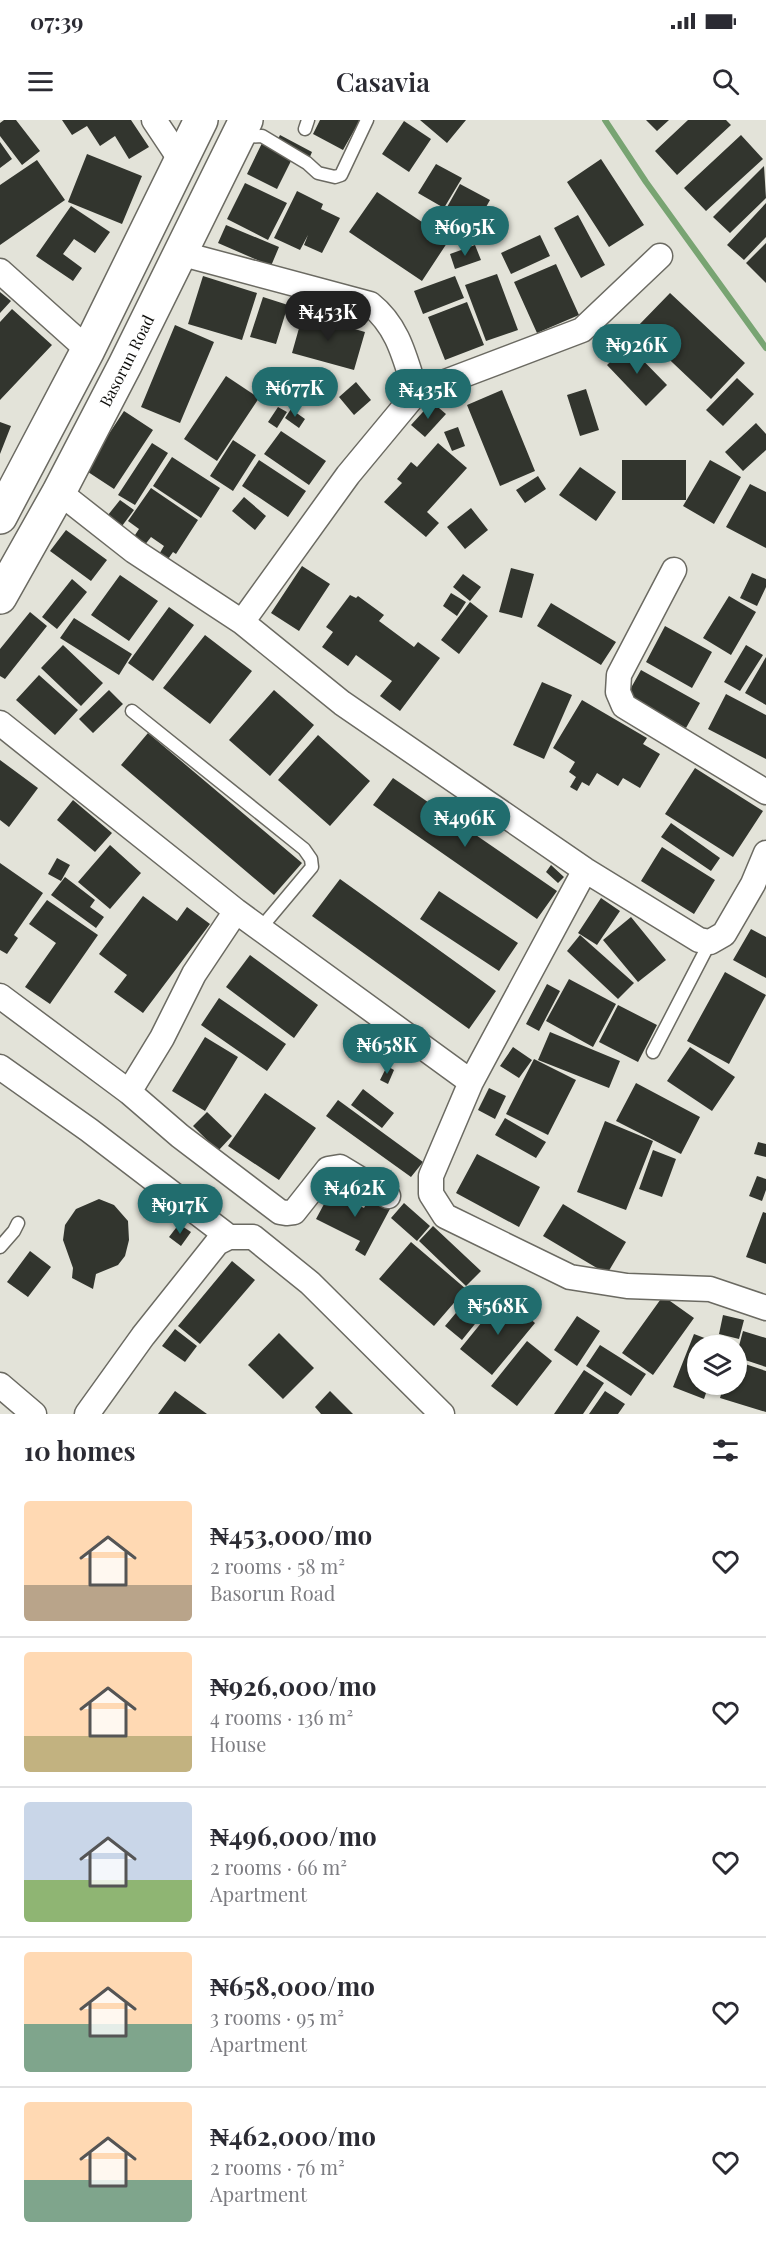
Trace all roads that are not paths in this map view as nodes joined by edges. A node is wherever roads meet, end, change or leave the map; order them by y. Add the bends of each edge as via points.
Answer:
1 (154, 120) edge
2 (201, 120) edge
3 (367, 120) edge
4 (241, 129) edge
5 (180, 159) junction
6 (179, 254) junction
7 (660, 256) dead end
8 (0, 271) edge
9 (88, 350) junction
10 (416, 393) junction
11 (59, 492) junction
12 (0, 517) edge
13 (674, 570) dead end
14 (0, 597) edge
15 (242, 622) junction
16 (132, 711) dead end
17 (0, 723) edge
18 (766, 792) edge
19 (766, 853) edge
20 (585, 870) junction
21 (236, 911) junction
22 (260, 929) junction
23 (710, 942) junction
24 (0, 996) edge
25 (653, 1052) dead end
26 (0, 1067) edge
27 (471, 1082) junction
28 (129, 1092) junction
29 (388, 1196) dead end
30 (18, 1223) dead end
31 (229, 1237) junction
32 (0, 1247) edge
33 (766, 1308) edge
34 (0, 1386) edge
35 (34, 1414) edge
36 (87, 1414) edge
37 (442, 1414) edge

1 - 5 street
2 - 5 main road
3 - 4 lane via 341,175 335,177 318,173 262,136
4 - 6 main road, Basorun Road
5 - 9 main road
6 - 10 street via 370,304 396,332
6 - 11 main road, Basorun Road
7 - 10 street via 582,330
8 - 9 street
9 - 12 main road
10 - 15 street via 348,475
11 - 14 main road, Basorun Road
11 - 15 street via 134,551
13 - 18 street via 619,675 618,692 624,706
15 - 20 street via 342,703
16 - 22 lane via 304,849 311,859 312,867
17 - 21 street
19 - 23 street via 724,934
20 - 23 street via 699,940
20 - 27 street
21 - 22 street
21 - 28 street via 194,974
22 - 27 street
23 - 25 lane
24 - 28 street
26 - 31 street
27 - 33 street via 431,1176 431,1194 445,1216 570,1277 627,1286 710,1289
28 - 29 street via 280,1212 294,1212 328,1169 334,1167
30 - 32 lane
31 - 36 street via 217,1243
31 - 37 street via 253,1237 310,1283
34 - 35 street

